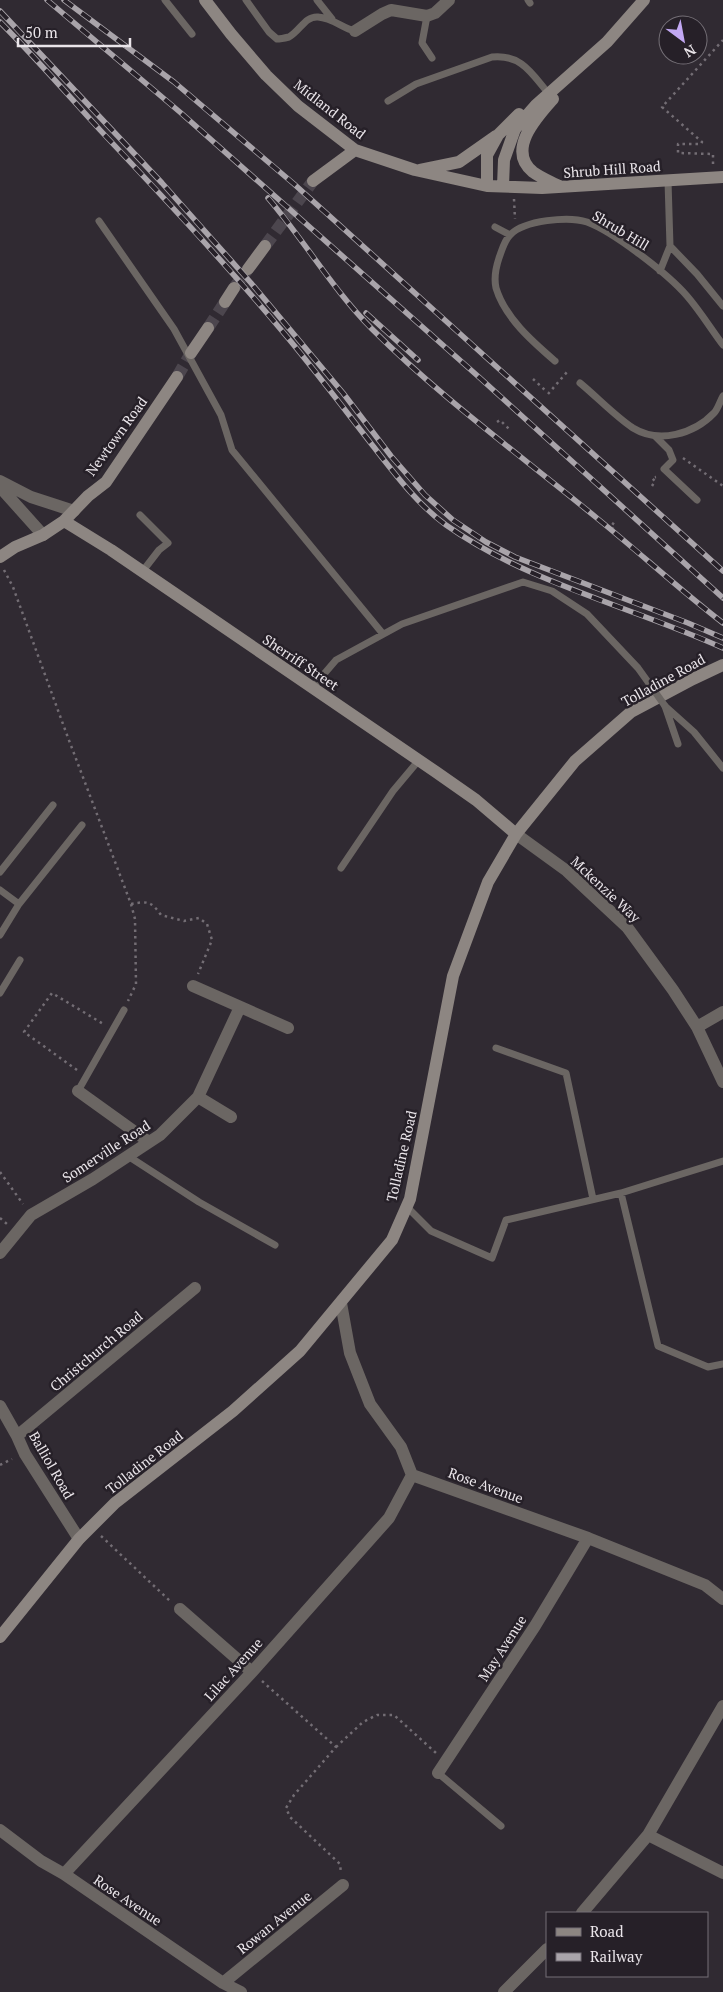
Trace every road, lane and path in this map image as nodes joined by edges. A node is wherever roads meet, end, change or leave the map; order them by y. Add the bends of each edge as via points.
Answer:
1 (165, 0) edge
2 (205, 0) edge
3 (246, 0) edge
4 (317, 0) edge
5 (449, 0) edge
6 (644, 0) edge
7 (427, 16) junction
8 (332, 19) junction
9 (355, 31) joint
10 (192, 34) dead end
11 (723, 40) edge
12 (432, 58) dead end
13 (579, 68) junction
14 (549, 94) junction
15 (388, 101) dead end
16 (536, 105) junction
17 (498, 135) junction
18 (355, 150) junction
19 (713, 154) dead end
20 (415, 170) junction
21 (723, 177) edge
22 (313, 181) tunnel mouth
23 (668, 181) junction
24 (487, 186) junction
25 (508, 186) junction
26 (562, 188) junction
27 (100, 221) dead end
28 (495, 227) dead end
29 (512, 233) junction
30 (265, 246) tunnel mouth
31 (670, 246) junction
32 (248, 269) tunnel mouth
33 (660, 271) junction
34 (234, 288) tunnel mouth
35 (225, 302) tunnel mouth
36 (723, 306) edge
37 (208, 328) tunnel mouth
38 (723, 345) edge
39 (191, 353) tunnel mouth
40 (555, 361) dead end
41 (567, 372) dead end
42 (177, 377) tunnel mouth
43 (533, 379) dead end
44 (580, 382) dead end
45 (723, 396) edge
46 (497, 422) dead end
47 (511, 431) dead end
48 (655, 436) junction
49 (669, 450) junction
50 (0, 481) edge
51 (723, 486) edge
52 (0, 487) edge
53 (697, 500) dead end
54 (74, 511) junction
55 (140, 515) dead end
56 (64, 521) junction
57 (612, 523) dead end
58 (613, 528) dead end
59 (43, 535) junction
60 (0, 557) edge
61 (0, 562) edge
62 (142, 572) junction
63 (383, 634) junction
64 (723, 665) edge
65 (312, 688) junction
66 (665, 706) junction
67 (678, 744) dead end
68 (419, 760) junction
69 (723, 768) edge
70 (53, 805) dead end
71 (82, 825) dead end
72 (516, 834) junction
73 (341, 868) dead end
74 (0, 872) edge
75 (0, 890) edge
76 (19, 904) junction
77 (131, 904) junction
78 (0, 935) edge
79 (20, 960) dead end
80 (193, 986) joint
81 (0, 993) edge
82 (240, 1007) junction
83 (124, 1010) joint
84 (723, 1012) edge
85 (697, 1027) junction
86 (288, 1028) dead end
87 (112, 1030) junction
88 (496, 1048) dead end
89 (86, 1077) junction
90 (723, 1082) edge
91 (78, 1092) joint
92 (198, 1097) junction
93 (230, 1117) dead end
94 (149, 1142) junction
95 (128, 1156) junction
96 (723, 1161) edge
97 (0, 1172) edge
98 (621, 1194) junction
99 (593, 1199) junction
100 (407, 1206) junction
101 (31, 1215) junction
102 (275, 1246) dead end
103 (0, 1253) edge
104 (195, 1288) dead end
105 (341, 1303) junction
106 (723, 1364) edge
107 (0, 1406) edge
108 (17, 1436) junction
109 (412, 1475) junction
110 (91, 1527) junction
111 (588, 1538) junction
112 (79, 1539) junction
113 (723, 1599) edge
114 (180, 1609) joint
115 (0, 1637) edge
116 (252, 1672) junction
117 (723, 1706) edge
118 (336, 1747) junction
119 (445, 1762) junction
120 (438, 1773) joint
121 (501, 1826) dead end
122 (0, 1830) edge
123 (648, 1835) junction
124 (723, 1873) edge
125 (64, 1874) junction
126 (343, 1885) joint
127 (583, 1912) edge
128 (546, 1950) edge
129 (223, 1983) junction
130 (240, 1992) edge
131 (504, 1992) edge

1 - 10 lane
2 - 18 main road, Midland Road via 266,75 298,106
3 - 8 lane via 277,39 287,38 310,18
4 - 8 lane
5 - 7 street
6 - 13 main road
7 - 9 street via 391,10
7 - 12 lane via 422,43
8 - 9 lane
11 - 19 path via 662,107 702,142 678,144 678,154
13 - 14 main road
13 - 26 main road via 529,127 523,146 523,156 532,172
14 - 15 lane via 524,64 504,55 416,84
14 - 16 main road
16 - 17 main road via 519,114
16 - 25 main road via 515,129 504,160
17 - 20 main road via 459,162
17 - 24 main road via 487,155
18 - 20 main road, Midland Road
18 - 22 main road
20 - 24 main road, Midland Road
21 - 23 main road, Shrub Hill Road
23 - 26 main road, Shrub Hill Road
23 - 31 lane, Shrub Hill
24 - 25 main road, Midland Road
25 - 26 main road, Shrub Hill Road
25 - 29 path
27 - 63 lane via 174,329 221,415 232,450
28 - 29 lane
29 - 33 lane, Shrub Hill via 545,220 565,218 586,222 634,250
29 - 40 lane via 503,245 496,268 496,287 505,308 533,342
30 - 32 main road
31 - 33 lane, Shrub Hill
31 - 36 lane
33 - 38 lane, Shrub Hill via 687,296
34 - 35 main road
37 - 39 main road
41 - 43 path via 547,393
42 - 54 main road, Newtown Road via 106,482
44 - 48 lane via 634,428
45 - 48 lane via 715,412 693,430
46 - 47 path via 500,420
48 - 49 lane
49 - 51 path
49 - 53 lane via 672,460 664,469
50 - 54 street via 31,497
52 - 59 street
54 - 56 main road, Newtown Road
55 - 62 lane via 168,543
56 - 59 main road, Newtown Road
56 - 62 main road, Sherriff Street
57 - 58 path via 615,525
59 - 60 main road, Newtown Road
61 - 77 path via 13,587
62 - 65 main road, Sherriff Street
63 - 65 lane via 336,660
63 - 66 lane, bridge via 402,624 523,582 552,592 587,614 638,668
64 - 72 main road, Tolladine Road via 631,712 576,761
65 - 68 main road, Sherriff Street
66 - 67 lane
66 - 69 lane via 694,732
68 - 72 main road, Sherriff Street via 476,800
68 - 73 lane via 393,791
70 - 74 lane
71 - 76 lane
72 - 85 street, Mckenzie Way via 567,871 627,927
72 - 100 main road, Tolladine Road via 488,882 453,976
75 - 76 lane
76 - 78 lane
77 - 80 path via 153,904 161,915 184,921 199,918 207,924 212,940
77 - 83 path via 135,920 136,984
79 - 81 lane
80 - 82 street
82 - 86 street
82 - 92 street, Somerville Road
83 - 87 lane
84 - 85 street
85 - 90 street, Mckenzie Way
87 - 89 lane
87 - 89 path via 52,993 24,1032
88 - 99 lane via 566,1073
89 - 91 lane
91 - 94 street
92 - 93 street
92 - 94 street, Somerville Road
94 - 95 street, Somerville Road
95 - 101 street, Somerville Road
95 - 102 lane
96 - 98 lane
97 - 101 path
98 - 99 lane
98 - 106 lane via 658,1346 708,1367
99 - 100 lane via 506,1220 492,1258 431,1231
100 - 105 main road, Tolladine Road via 392,1240
101 - 103 street, Somerville Road
104 - 108 street, Christchurch Road
105 - 109 street via 350,1353 370,1404 401,1447
105 - 110 main road, Tolladine Road via 300,1351 233,1411 115,1503
107 - 108 street, Balliol Road
108 - 112 street, Balliol Road
109 - 111 street, Rose Avenue
109 - 116 street, Lilac Avenue via 389,1518
110 - 112 main road, Tolladine Road
110 - 114 path
111 - 113 street, Rose Avenue via 705,1585
111 - 119 street, May Avenue via 535,1626
112 - 115 main road, Tolladine Road
114 - 116 street
116 - 118 path
116 - 125 street, Lilac Avenue
117 - 123 street
118 - 119 path via 363,1722 377,1715 394,1715
118 - 126 path via 286,1808 290,1817 340,1864
119 - 120 street, May Avenue
120 - 121 lane
122 - 125 street, Rose Avenue
123 - 124 street
123 - 127 street
125 - 129 street, Rose Avenue
126 - 129 street, Rowan Avenue
128 - 131 street
129 - 130 street, Rose Avenue

